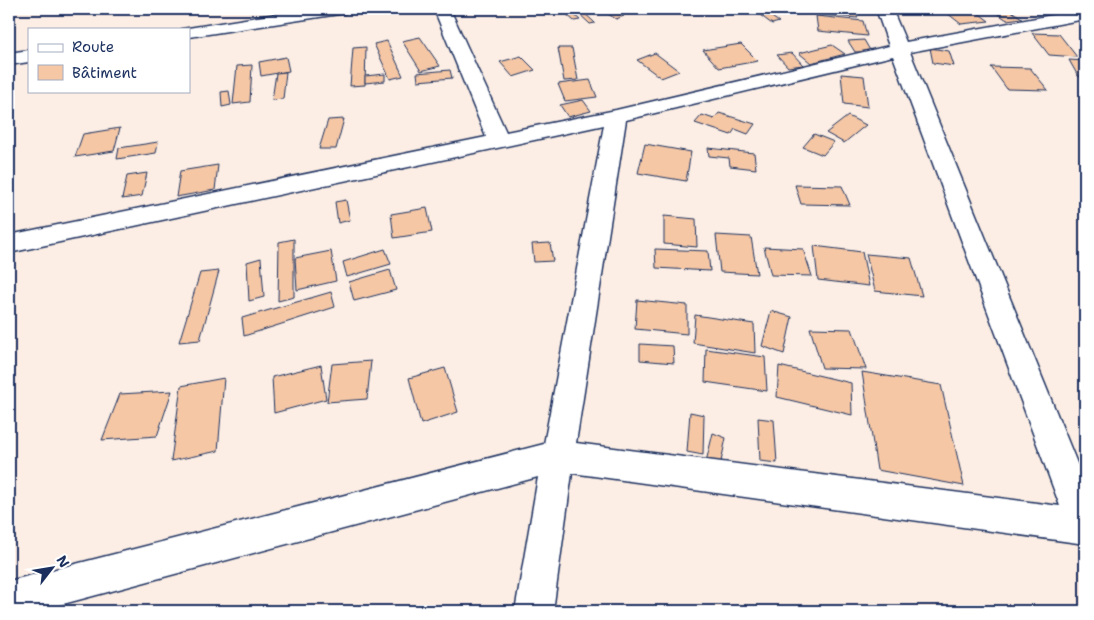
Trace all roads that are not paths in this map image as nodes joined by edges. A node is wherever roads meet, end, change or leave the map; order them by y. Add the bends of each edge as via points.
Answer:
1 (339, 9) edge
2 (442, 9) edge
3 (884, 9) edge
4 (1085, 14) edge
5 (190, 32) edge
6 (899, 49) junction
7 (28, 56) edge
8 (9, 59) edge
9 (616, 116) junction
10 (499, 141) junction
11 (9, 244) edge
12 (558, 456) junction
13 (1085, 527) edge
14 (9, 600) edge
15 (534, 611) edge

1 - 5 street
2 - 10 street
3 - 6 street
4 - 6 street
6 - 9 street
6 - 13 street
7 - 8 street
9 - 10 street
9 - 12 street
10 - 11 street
12 - 13 street
12 - 14 street
12 - 15 street

